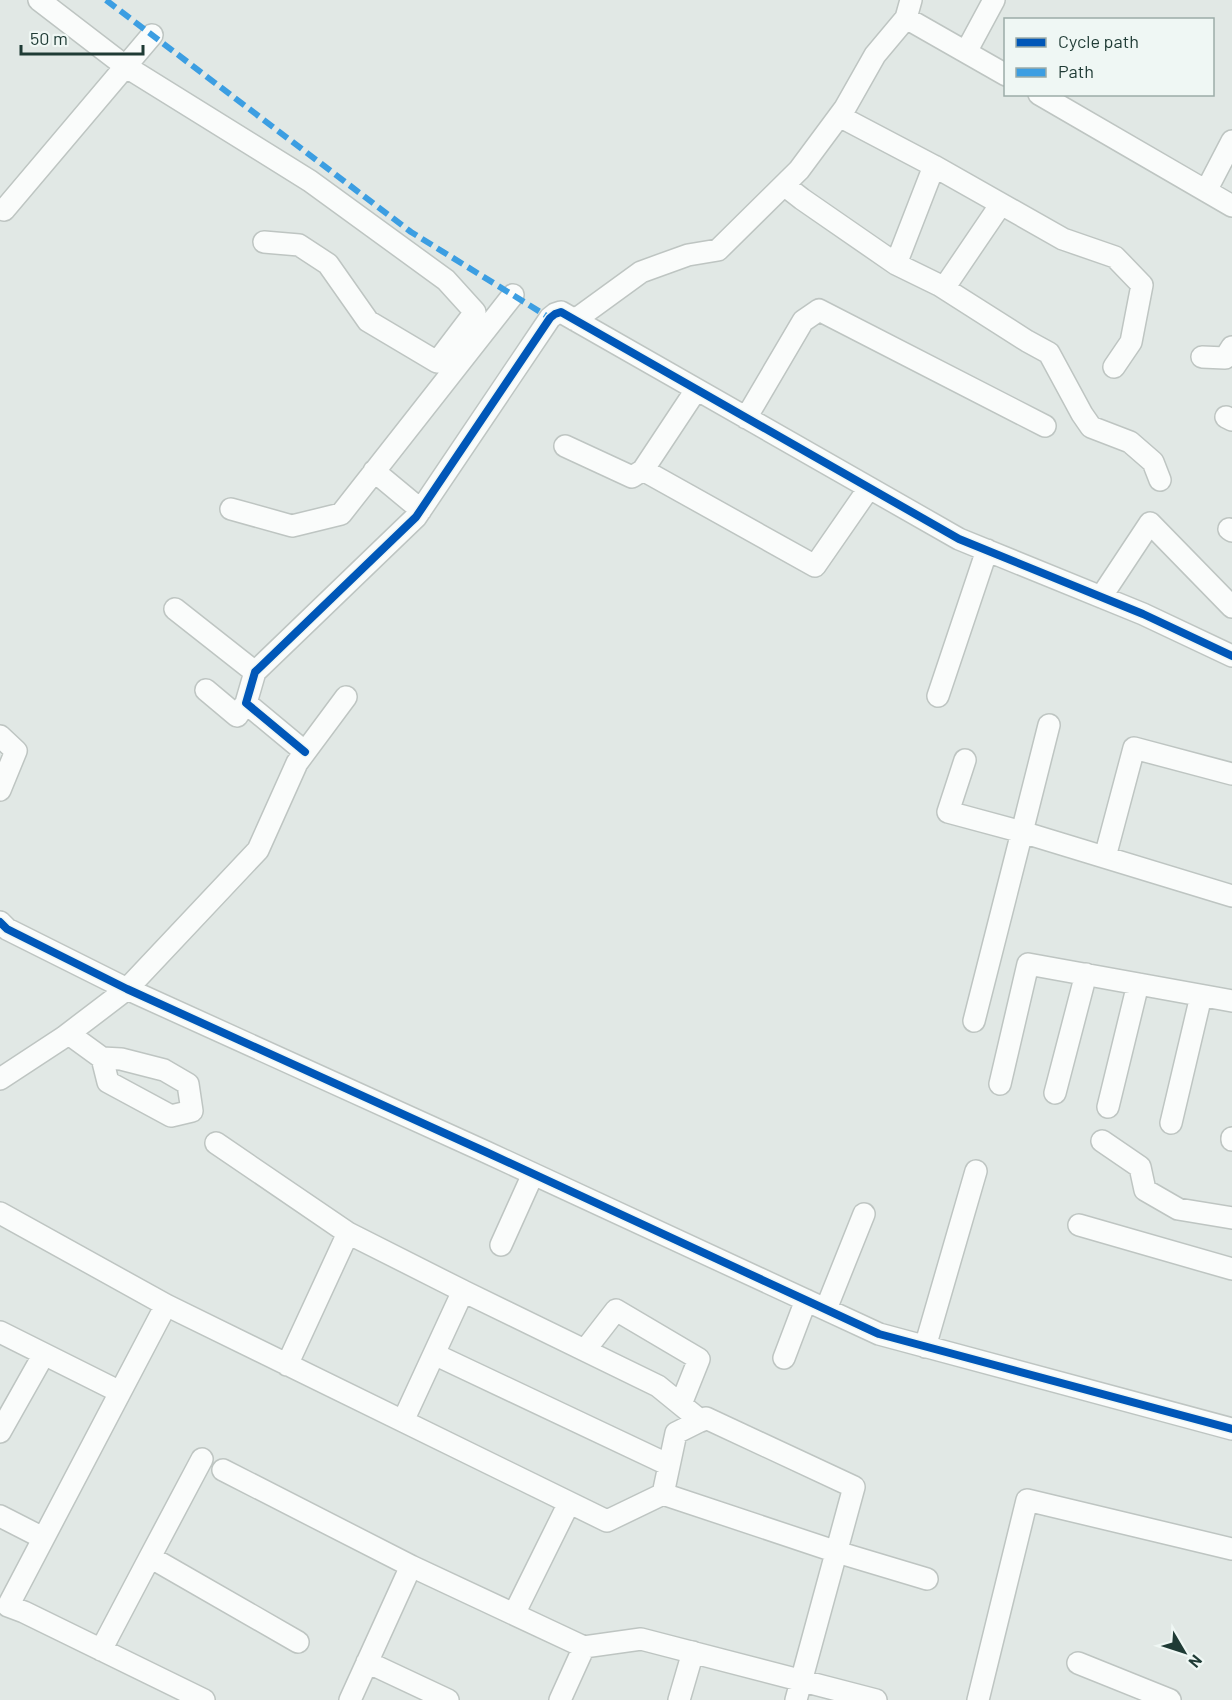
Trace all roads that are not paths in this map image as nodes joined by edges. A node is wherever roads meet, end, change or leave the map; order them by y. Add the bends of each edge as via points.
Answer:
1 (39, 0) edge
2 (994, 0) edge
3 (908, 9) edge
4 (152, 35) dead end
5 (966, 52) junction
6 (125, 66) junction
7 (1004, 74) edge
8 (1052, 98) edge
9 (839, 116) junction
10 (1232, 141) edge
11 (934, 166) junction
12 (784, 185) junction
13 (1206, 191) junction
14 (1002, 204) junction
15 (1232, 206) edge
16 (4, 210) dead end
17 (264, 242) dead end
18 (896, 264) junction
19 (944, 288) junction
20 (513, 295) dead end
21 (575, 320) junction
22 (1232, 347) edge
23 (1202, 357) dead end
24 (1114, 367) dead end
25 (696, 390) junction
26 (746, 418) junction
27 (1045, 426) dead end
28 (565, 446) dead end
29 (643, 470) junction
30 (374, 471) junction
31 (1160, 480) dead end
32 (869, 488) junction
33 (231, 508) dead end
34 (421, 510) junction
35 (987, 550) junction
36 (1101, 597) junction
37 (1232, 607) edge
38 (175, 609) dead end
39 (1231, 648) edge
40 (255, 672) junction
41 (206, 690) dead end
42 (938, 696) dead end
43 (346, 697) dead end
44 (246, 703) junction
45 (1049, 725) dead end
46 (0, 736) edge
47 (305, 752) junction
48 (965, 760) dead end
49 (1232, 774) edge
50 (0, 790) edge
51 (1022, 832) junction
52 (1105, 857) junction
53 (1232, 896) edge
54 (0, 922) edge
55 (1086, 974) junction
56 (1138, 984) junction
57 (127, 989) junction
58 (1201, 996) junction
59 (1232, 1001) edge
60 (974, 1021) dead end
61 (69, 1034) junction
62 (102, 1058) dead end
63 (0, 1079) edge
64 (1000, 1084) dead end
65 (1055, 1093) dead end
66 (1108, 1107) dead end
67 (1171, 1123) dead end
68 (1102, 1141) dead end
69 (216, 1143) dead end
70 (976, 1171) dead end
71 (533, 1174) junction
72 (0, 1214) edge
73 (864, 1214) dead end
74 (1232, 1218) edge
75 (1079, 1225) dead end
76 (348, 1233) junction
77 (501, 1245) dead end
78 (1232, 1269) edge
79 (463, 1291) junction
80 (806, 1300) junction
81 (166, 1305) junction
82 (826, 1309) junction
83 (0, 1332) edge
84 (925, 1347) junction
85 (585, 1350) junction
86 (44, 1354) junction
87 (434, 1354) junction
88 (784, 1358) dead end
89 (287, 1365) junction
90 (120, 1392) junction
91 (681, 1404) junction
92 (700, 1420) junction
93 (403, 1421) junction
94 (1232, 1429) edge
95 (0, 1432) edge
96 (201, 1459) dead end
97 (669, 1466) junction
98 (223, 1470) dead end
99 (663, 1494) junction
100 (569, 1503) junction
101 (0, 1516) edge
102 (43, 1538) junction
103 (1232, 1550) edge
104 (837, 1552) junction
105 (150, 1557) junction
106 (411, 1566) junction
107 (927, 1579) dead end
108 (514, 1614) junction
109 (298, 1642) dead end
110 (584, 1647) junction
111 (101, 1650) junction
112 (693, 1652) junction
113 (367, 1662) junction
114 (1078, 1663) dead end
115 (799, 1690) edge
116 (204, 1700) edge
117 (350, 1700) edge
118 (448, 1700) edge
119 (560, 1700) edge
120 (679, 1700) edge
121 (876, 1700) edge
122 (978, 1700) edge
123 (1170, 1700) edge

1 - 6 street
2 - 5 street
3 - 5 street
3 - 9 street
4 - 6 street
5 - 7 street
6 - 16 street
6 - 17 street via 310,181 446,280 475,312 437,362 368,321 328,264 299,245
8 - 13 street
9 - 11 street
9 - 12 street
10 - 13 street
11 - 14 street
11 - 18 street
12 - 18 street
12 - 21 street via 718,250 688,255 641,272
13 - 15 street
14 - 19 street
14 - 24 street via 1063,239 1115,257 1142,285 1131,342
18 - 19 street
19 - 31 street via 1049,353 1091,427 1130,442 1153,462
20 - 30 street
21 - 25 street
21 - 34 street via 561,312 550,318
22 - 23 street via 1225,358
25 - 26 street
25 - 29 street
26 - 27 street via 803,321 819,310
26 - 32 street
28 - 29 street via 632,477
29 - 32 street via 815,566
30 - 33 street via 341,514 292,526
30 - 34 street
32 - 35 street via 959,539
34 - 40 street
35 - 36 street
35 - 42 street
36 - 37 street via 1150,523
36 - 39 street
38 - 40 street
40 - 44 street
41 - 44 street via 237,716
43 - 47 street
44 - 47 street
45 - 51 street
46 - 50 street via 16,751
47 - 57 street via 258,850
48 - 51 street via 948,812
49 - 52 street via 1134,748
51 - 52 street
51 - 60 street
52 - 53 street
54 - 57 street
55 - 56 street
55 - 64 street via 1028,964
55 - 65 street
56 - 58 street
56 - 66 street
57 - 61 street
57 - 71 street
58 - 59 street
58 - 67 street
61 - 62 street
61 - 63 street
68 - 74 street via 1140,1167 1145,1190 1178,1209
69 - 76 street
70 - 84 street
71 - 77 street
71 - 80 street
72 - 81 street
73 - 82 street
75 - 78 street
76 - 79 street
76 - 89 street
79 - 85 street
79 - 87 street
80 - 82 street
80 - 88 street
81 - 89 street
81 - 90 street
82 - 84 street via 879,1334
83 - 86 street
84 - 94 street
85 - 91 street via 658,1386
85 - 91 street via 616,1310 699,1359
86 - 90 street
86 - 95 street
87 - 93 street
87 - 97 street
89 - 93 street
90 - 102 street
91 - 92 street
92 - 97 street via 676,1434
92 - 104 street via 706,1418 854,1487
93 - 100 street
96 - 105 street
97 - 99 street
98 - 106 street
99 - 100 street via 607,1521
99 - 104 street
100 - 108 street
101 - 102 street
102 - 111 street via 8,1606
103 - 122 street via 1027,1500
104 - 107 street
104 - 115 street
105 - 109 street
105 - 111 street
106 - 108 street
106 - 113 street
108 - 110 street
110 - 112 street via 641,1639
110 - 119 street
111 - 116 street
112 - 115 street
112 - 120 street
113 - 117 street
113 - 118 street
114 - 123 street
115 - 121 street

